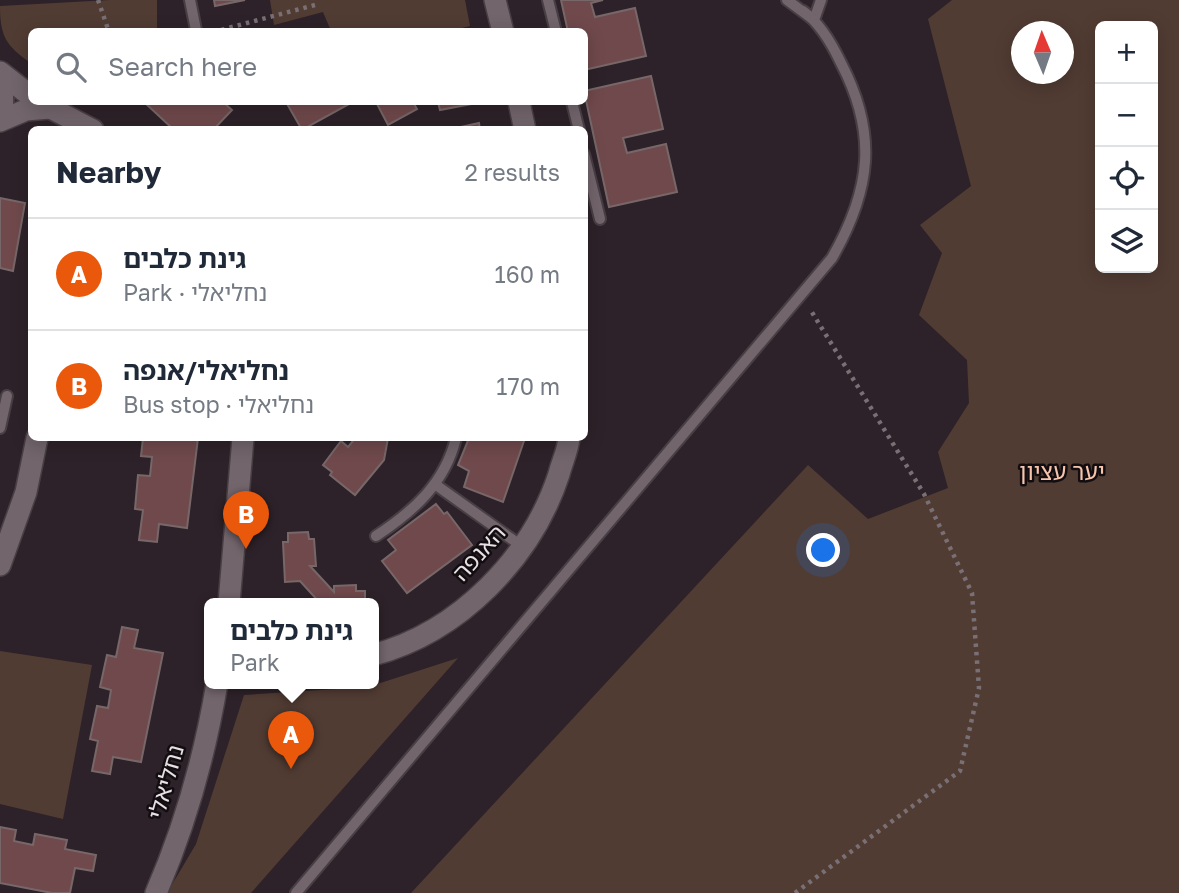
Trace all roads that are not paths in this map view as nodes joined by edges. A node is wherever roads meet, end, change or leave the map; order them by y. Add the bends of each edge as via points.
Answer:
1 (190, 0) edge
2 (495, 0) edge
3 (548, 0) edge
4 (787, 0) edge
5 (821, 0) edge
6 (803, 11) dead end
7 (814, 20) junction
8 (196, 28) edge
9 (502, 28) edge
10 (555, 28) edge
11 (0, 72) edge
12 (0, 81) edge
13 (28, 94) edge
14 (45, 105) edge
15 (520, 105) edge
16 (573, 105) edge
17 (0, 110) edge
18 (0, 121) edge
19 (85, 126) edge
20 (524, 126) edge
21 (578, 126) edge
22 (588, 170) edge
23 (600, 219) dead end
24 (7, 396) dead end
25 (0, 428) edge
26 (36, 441) edge
27 (243, 441) edge
28 (455, 441) edge
29 (568, 441) edge
30 (436, 485) junction
31 (376, 536) dead end
32 (523, 547) junction
33 (0, 565) edge
34 (229, 598) edge
35 (379, 653) edge
36 (216, 689) edge
37 (156, 893) edge
38 (296, 893) edge

1 - 8 lane
2 - 9 street
3 - 10 lane
4 - 7 lane
5 - 7 lane
6 - 7 lane
7 - 38 lane via 850,79 865,129 858,206 832,258
11 - 13 street
12 - 17 street
14 - 18 street
14 - 19 street
15 - 20 street
16 - 21 lane
22 - 23 lane
24 - 25 lane
26 - 33 street via 26,492
27 - 34 street
28 - 30 lane
29 - 32 street, האנפה via 549,505
30 - 31 lane via 405,517
30 - 32 lane
32 - 35 street, האנפה via 477,598 430,631
36 - 37 street, נחליאלי via 201,761

